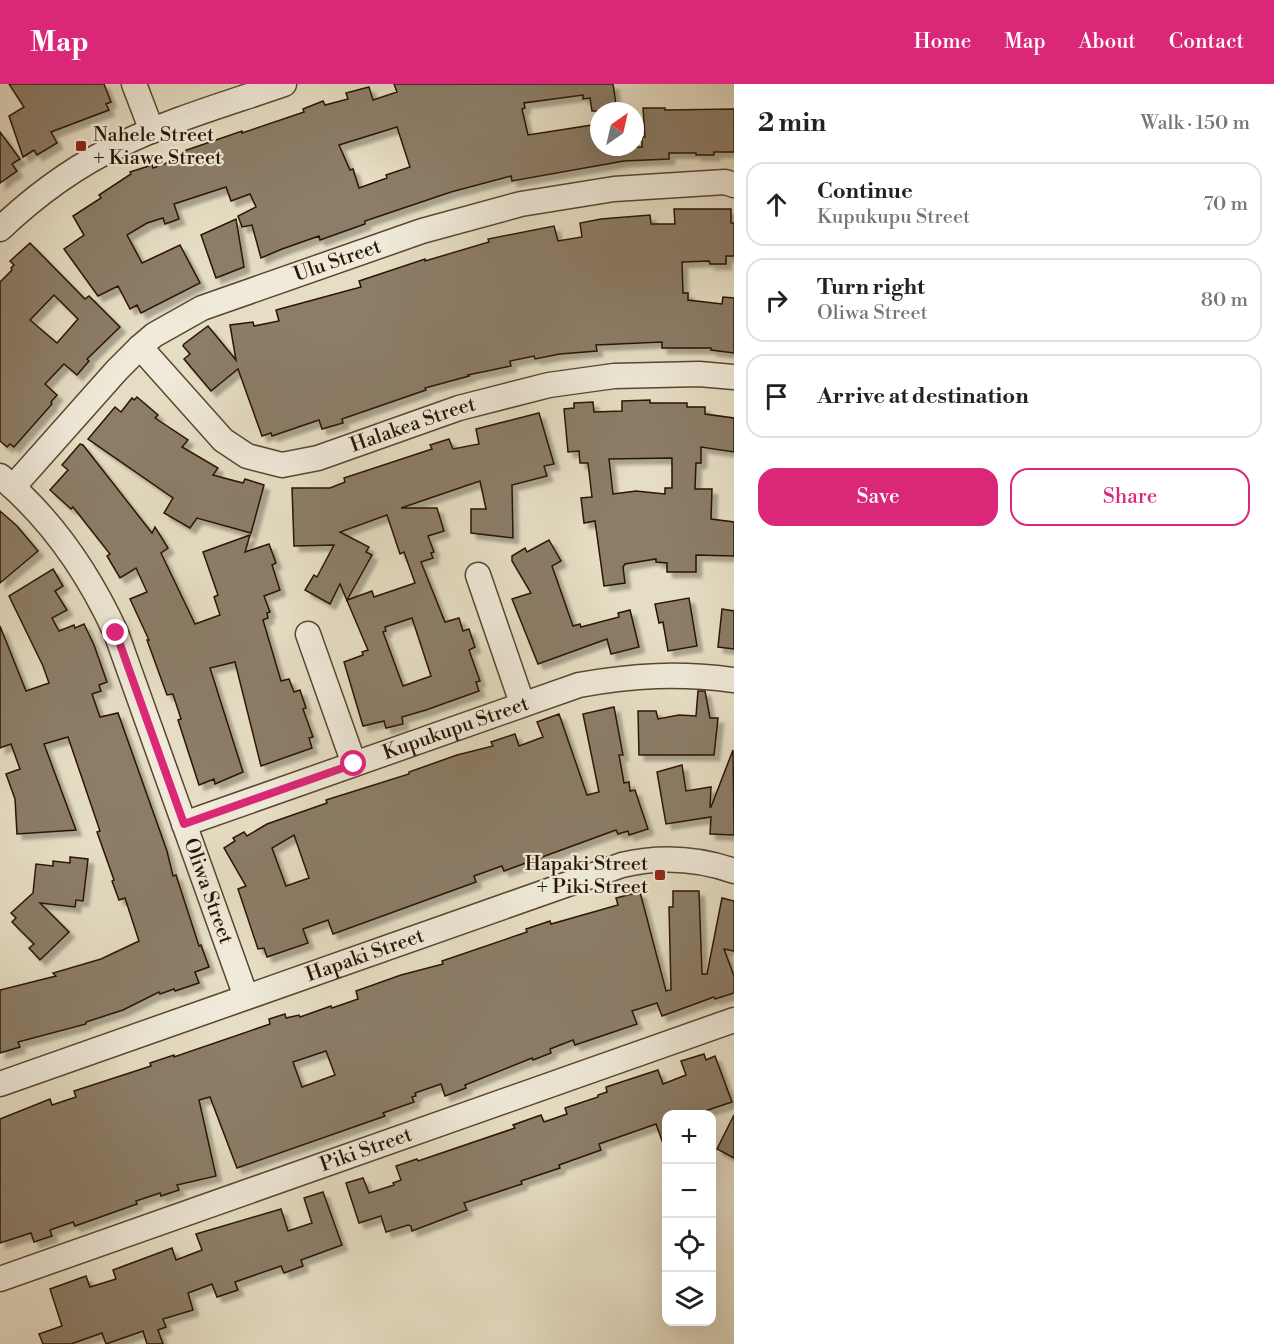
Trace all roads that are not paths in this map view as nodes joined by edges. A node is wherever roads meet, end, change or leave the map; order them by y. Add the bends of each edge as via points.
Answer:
1 (134, 84) edge
2 (284, 84) edge
3 (152, 131) junction
4 (734, 184) edge
5 (0, 229) edge
6 (140, 347) junction
7 (734, 377) edge
8 (6, 482) edge
9 (478, 575) dead end
10 (308, 634) dead end
11 (734, 680) edge
12 (522, 703) junction
13 (354, 764) junction
14 (184, 824) junction
15 (734, 871) edge
16 (246, 997) junction
17 (732, 1025) edge
18 (0, 1084) edge
19 (0, 1279) edge

1 - 3 street
2 - 3 street
3 - 5 street via 69,173
4 - 6 street, Ulu Street via 614,189 474,216 202,308
6 - 7 street, Halakea Street via 223,440 256,460 282,465 318,458 459,408 549,385 614,376
6 - 8 street, Ulu Street
8 - 14 street, Oliwa Street via 62,540 90,580 116,633
9 - 12 street
10 - 13 street
11 - 12 street, Kupukupu Street via 633,676 579,685
12 - 13 street, Kupukupu Street
13 - 14 street, Kupukupu Street
14 - 16 street, Oliwa Street
15 - 16 street, Hapaki Street via 671,859 622,865
16 - 18 street, Hapaki Street
17 - 19 street, Piki Street

